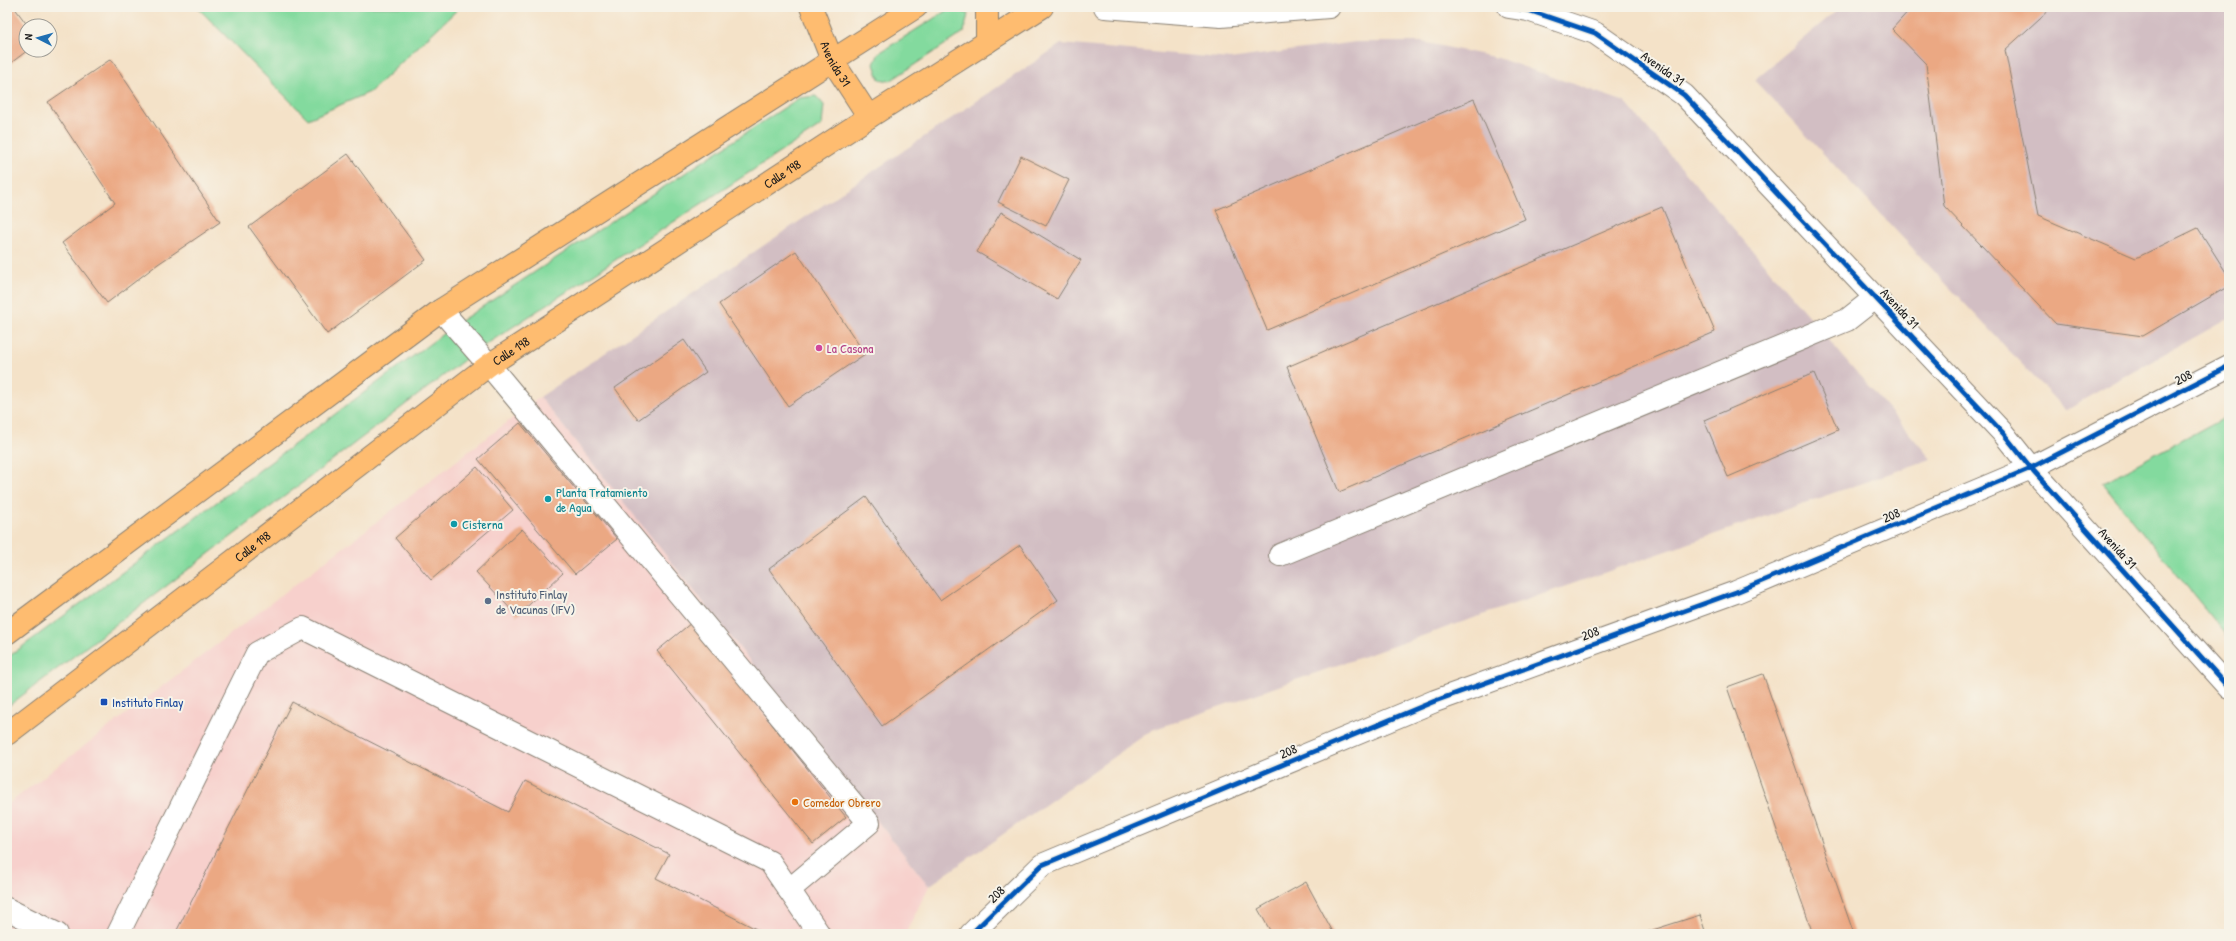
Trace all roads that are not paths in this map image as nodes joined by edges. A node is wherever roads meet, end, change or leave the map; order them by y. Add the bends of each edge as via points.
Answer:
1 (810, 7) edge
2 (916, 7) edge
3 (987, 7) edge
4 (1042, 7) edge
5 (1105, 7) edge
6 (1329, 7) edge
7 (1510, 7) edge
8 (987, 42) junction
9 (832, 60) junction
10 (869, 117) junction
11 (1875, 298) junction
12 (440, 310) junction
13 (489, 365) junction
14 (2229, 366) edge
15 (2031, 468) junction
16 (1280, 555) dead end
17 (7, 633) edge
18 (2229, 688) edge
19 (7, 734) edge
20 (789, 890) junction
21 (7, 909) edge
22 (57, 934) edge
23 (118, 934) edge
24 (819, 934) edge
25 (971, 934) edge

1 - 9 main road, Avenida 31
2 - 9 main road
3 - 8 main road
4 - 8 main road, Calle 198
5 - 6 street via 1221,16
7 - 11 street, Avenida 31 via 1528,10 1595,33 1684,95
8 - 10 main road, Calle 198
9 - 10 main road, Avenida 31
9 - 12 main road
10 - 13 main road, Calle 198
11 - 15 street, Avenida 31 via 2003,433
11 - 16 street via 1847,320
12 - 13 street
12 - 17 main road
13 - 19 main road, Calle 198
13 - 20 street via 869,823
14 - 15 street, 208
15 - 18 street, Avenida 31
15 - 25 street, 208 via 1736,592 1435,701 1042,865
20 - 23 street via 770,862 303,628 257,653
20 - 24 street
21 - 22 street

